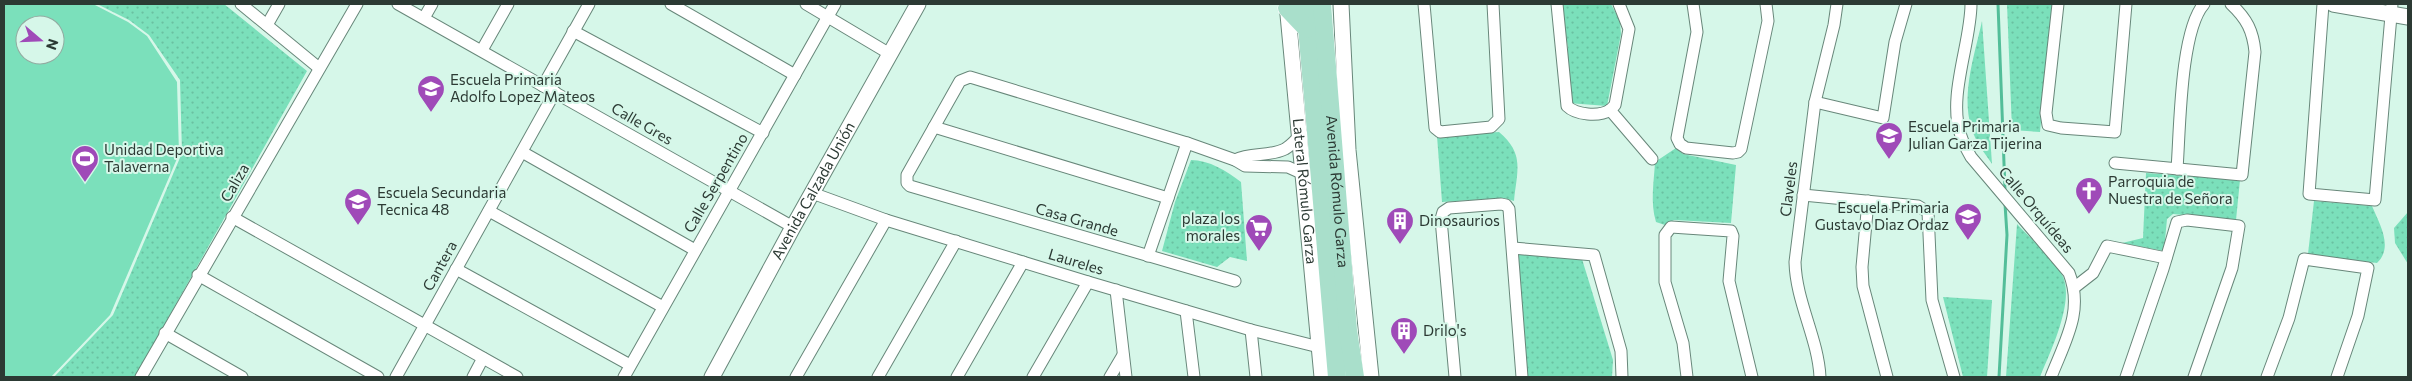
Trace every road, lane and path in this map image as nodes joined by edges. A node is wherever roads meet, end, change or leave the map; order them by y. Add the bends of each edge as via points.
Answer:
1 (240, 4) edge
2 (279, 4) edge
3 (357, 4) edge
4 (398, 4) edge
5 (432, 4) edge
6 (508, 4) edge
7 (588, 4) edge
8 (671, 4) edge
9 (806, 4) edge
10 (835, 4) edge
11 (918, 4) edge
12 (1305, 4) edge
13 (1322, 4) edge
14 (1341, 4) edge
15 (1424, 4) edge
16 (1493, 4) edge
17 (1557, 4) edge
18 (1619, 4) edge
19 (1693, 4) edge
20 (1766, 4) edge
21 (1836, 4) edge
22 (1906, 4) edge
23 (1971, 4) edge
24 (2058, 4) edge
25 (2126, 4) edge
26 (2204, 4) edge
27 (2231, 4) edge
28 (2323, 4) edge
29 (2333, 4) edge
30 (1287, 6) edge
31 (2392, 10) edge
32 (828, 16) junction
33 (2408, 17) edge
34 (424, 18) junction
35 (267, 24) junction
36 (1307, 29) junction
37 (573, 32) junction
38 (482, 50) junction
39 (890, 54) junction
40 (320, 68) junction
41 (795, 75) junction
42 (543, 86) junction
43 (556, 92) junction
44 (1815, 102) junction
45 (1610, 110) junction
46 (1332, 119) junction
47 (1315, 123) junction
48 (934, 127) junction
49 (763, 133) junction
50 (1299, 136) junction
51 (1347, 142) junction
52 (1187, 143) junction
53 (522, 152) junction
54 (1652, 158) dead end
55 (1235, 160) junction
56 (2115, 163) dead end
57 (1335, 166) junction
58 (2177, 169) junction
59 (1302, 171) junction
60 (1321, 186) junction
61 (729, 190) junction
62 (812, 193) junction
63 (1803, 195) junction
64 (1168, 198) junction
65 (1868, 201) junction
66 (489, 211) junction
67 (232, 217) junction
68 (886, 220) junction
69 (793, 226) junction
70 (956, 241) junction
71 (1513, 248) junction
72 (695, 250) junction
73 (1148, 256) junction
74 (2166, 258) junction
75 (1023, 262) junction
76 (456, 269) junction
77 (198, 275) junction
78 (1235, 281) dead end
79 (1088, 282) junction
80 (2075, 287) junction
81 (1116, 290) junction
82 (663, 307) junction
83 (1186, 311) junction
84 (424, 325) junction
85 (1251, 330) junction
86 (165, 333) junction
87 (1327, 349) junction
88 (1123, 355) junction
89 (483, 358) junction
90 (630, 365) junction
91 (140, 377) edge
92 (242, 377) edge
93 (378, 377) edge
94 (396, 377) edge
95 (472, 377) edge
96 (517, 377) edge
97 (624, 377) edge
98 (712, 377) edge
99 (796, 377) edge
100 (878, 377) edge
101 (957, 377) edge
102 (1033, 377) edge
103 (1110, 377) edge
104 (1126, 377) edge
105 (1194, 377) edge
106 (1256, 377) edge
107 (1322, 377) edge
108 (1337, 377) edge
109 (1354, 377) edge
110 (1371, 377) edge
111 (1455, 377) edge
112 (1522, 377) edge
113 (1622, 377) edge
114 (1687, 377) edge
115 (1752, 377) edge
116 (1820, 377) edge
117 (1887, 377) edge
118 (1954, 377) edge
119 (2051, 377) edge
120 (2126, 377) edge
121 (2194, 377) edge
122 (2267, 377) edge
123 (2337, 377) edge

1 - 35 street
2 - 35 street
3 - 40 street, Caliza
4 - 34 street, Calle Gres
5 - 34 street
6 - 38 street
7 - 37 street
8 - 41 street
9 - 32 street
10 - 32 street, Calle Serpentino
11 - 39 street, Avenida Calzada Unión
12 - 36 main road, Avenida Rómulo Garza
13 - 46 main road, Avenida Rómulo Garza
14 - 51 street
15 - 16 street via 1436,131 1496,124
17 - 45 street via 1567,106 1578,112 1605,113
18 - 45 street via 1627,23 1628,36 1615,105
19 - 20 street via 1697,32 1678,138 1686,148 1738,152 1768,21
21 - 44 street, Claveles
22 - 44 street via 1895,42 1883,118
23 - 80 street, Calle Orquídeas via 1959,83 1960,134 1971,157 2069,273
24 - 25 street via 2046,113 2048,125 2115,132
26 - 58 street via 2194,17 2187,43
27 - 58 street via 2249,24 2255,52 2242,175
28 - 31 street via 2309,194 2375,200
29 - 31 street
30 - 36 main road
30 - 50 street, Lateral Rómulo Garza
31 - 33 street
32 - 39 street
32 - 41 street, Calle Serpentino
34 - 38 street, Calle Gres
35 - 40 street
36 - 47 main road, Avenida Rómulo Garza
37 - 42 street
37 - 49 street
38 - 42 street, Calle Gres
39 - 62 street, Avenida Calzada Unión
40 - 67 street, Caliza
41 - 49 street, Calle Serpentino
42 - 43 street, Calle Gres
43 - 53 street, Cantera
43 - 61 street, Calle Gres
44 - 63 street, Claveles
45 - 54 street
46 - 51 main road
46 - 57 main road, Avenida Rómulo Garza
47 - 50 street
47 - 60 main road, Avenida Rómulo Garza
48 - 52 street via 960,81 970,77
48 - 64 street
48 - 73 street, Casa Grande via 907,175 910,186
49 - 61 street, Calle Serpentino
50 - 55 street via 1279,152 1249,154
50 - 59 street, Lateral Rómulo Garza
51 - 57 main road
51 - 110 street
52 - 55 street
52 - 64 street
53 - 66 street, Cantera
53 - 72 street
55 - 59 street via 1248,167 1288,167
56 - 58 street
57 - 109 main road, Avenida Rómulo Garza
59 - 60 street
59 - 87 street, Lateral Rómulo Garza
60 - 87 main road, Avenida Rómulo Garza
61 - 69 street, Calle Gres
61 - 72 street, Calle Serpentino
62 - 68 street, Laureles
62 - 69 street, Avenida Calzada Unión
63 - 65 street
63 - 116 street, Claveles via 1795,279
64 - 73 street
65 - 117 street via 1863,286
65 - 118 street via 1918,206 1928,212 1932,300
66 - 76 street, Cantera
66 - 82 street
67 - 77 street, Caliza
67 - 84 street
68 - 70 street, Laureles
68 - 99 street
69 - 98 street, Avenida Calzada Unión
70 - 75 street, Laureles
70 - 100 street
71 - 111 street via 1506,205 1448,208 1443,212 1441,219
71 - 112 street
71 - 113 street via 1594,255 1621,351
72 - 82 street, Calle Serpentino
73 - 78 street, Casa Grande
74 - 80 street via 2107,246 2093,273
74 - 120 street
74 - 121 street via 2177,222 2187,220 2239,226 2232,268
75 - 79 street, Laureles
75 - 101 street
76 - 84 street, Cantera
76 - 90 street
77 - 86 street, Caliza
77 - 93 street
79 - 81 street, Laureles
79 - 102 street
80 - 119 street, Calle Orquídeas via 2074,320
81 - 83 street, Laureles
81 - 88 street
82 - 90 street, Calle Serpentino
83 - 85 street, Laureles
83 - 105 street
84 - 89 street
84 - 94 street, Cantera
85 - 87 street, Laureles
85 - 106 street
86 - 91 street, Caliza
86 - 92 street
87 - 107 street, Lateral Rómulo Garza
87 - 108 main road, Avenida Rómulo Garza
88 - 103 street
88 - 104 street
89 - 95 street
89 - 96 street
90 - 97 street, Calle Serpentino
114 - 115 street via 1683,343 1666,282 1665,235 1671,228 1731,231 1729,281
122 - 123 street via 2289,318 2304,259 2368,268 2358,316

